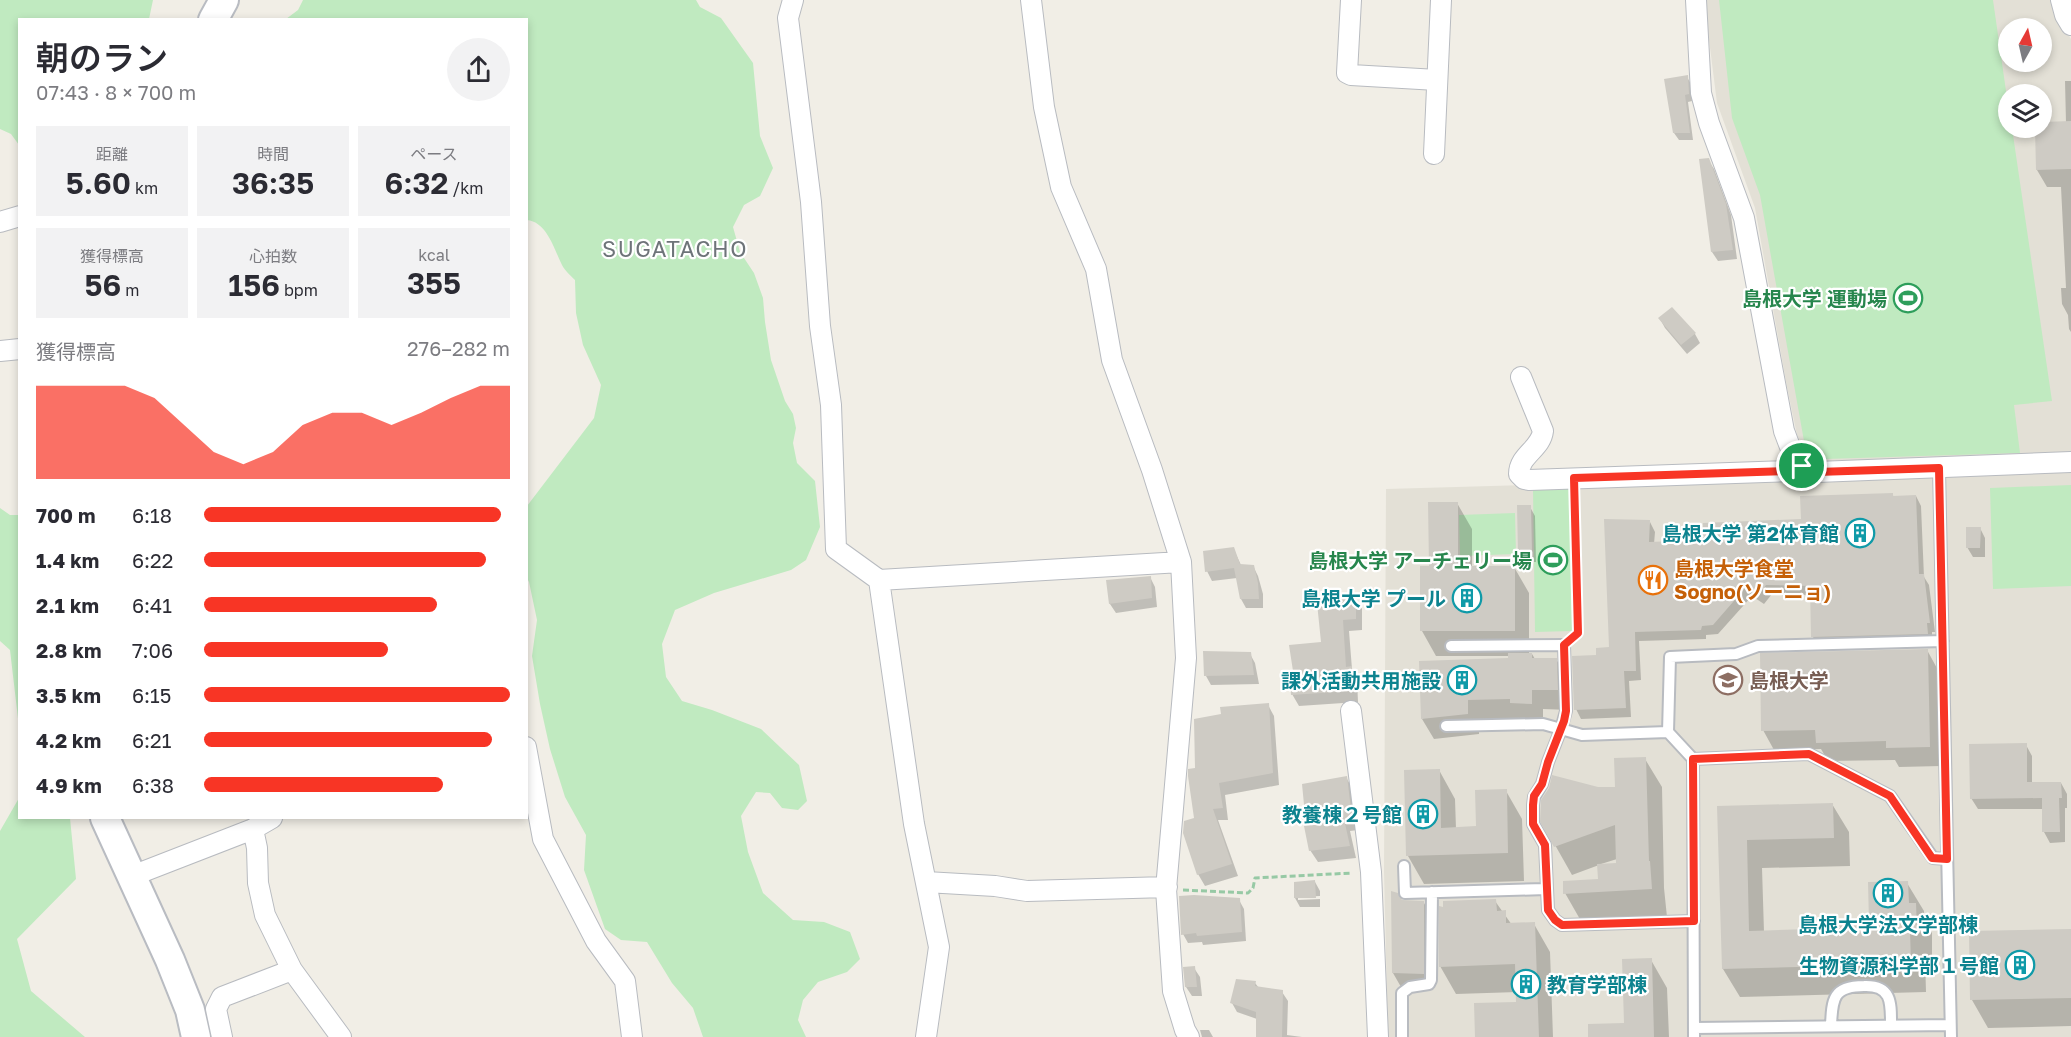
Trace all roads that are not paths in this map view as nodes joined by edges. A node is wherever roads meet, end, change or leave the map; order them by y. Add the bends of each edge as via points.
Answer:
1 (224, 0) edge
2 (793, 0) edge
3 (1031, 0) edge
4 (1351, 0) edge
5 (1441, 0) edge
6 (1696, 0) edge
7 (2061, 0) edge
8 (214, 18) edge
9 (2071, 25) edge
10 (1437, 80) junction
11 (1434, 154) dead end
12 (18, 217) edge
13 (0, 222) edge
14 (18, 349) edge
15 (0, 351) edge
16 (1521, 377) dead end
17 (2071, 462) edge
18 (1802, 466) junction
19 (1939, 468) junction
20 (1181, 562) junction
21 (879, 580) junction
22 (1942, 641) junction
23 (1451, 646) dead end
24 (1351, 711) dead end
25 (1446, 726) dead end
26 (1561, 729) junction
27 (1668, 732) junction
28 (528, 758) edge
29 (1693, 759) junction
30 (105, 819) edge
31 (270, 819) edge
32 (253, 829) junction
33 (1947, 859) junction
34 (1404, 866) dead end
35 (132, 876) junction
36 (926, 882) junction
37 (1167, 888) junction
38 (1546, 889) junction
39 (1432, 892) junction
40 (1694, 921) junction
41 (292, 970) junction
42 (1891, 1025) junction
43 (1950, 1025) junction
44 (1831, 1026) junction
45 (1694, 1032) edge
46 (196, 1037) edge
47 (222, 1037) edge
48 (341, 1037) edge
49 (632, 1037) edge
50 (926, 1037) edge
51 (1190, 1037) edge
52 (1378, 1037) edge
53 (1402, 1037) edge
54 (1951, 1037) edge

1 - 8 street
2 - 21 street via 788,18 831,405 837,549
3 - 20 street via 1044,107 1061,187 1096,269 1112,360
4 - 10 street via 1347,73
5 - 10 street
6 - 18 street via 1701,93 1744,218 1784,431
7 - 9 street
10 - 11 street
12 - 13 street
14 - 15 street
16 - 18 street via 1543,431 1542,440 1520,463 1519,474 1529,480 1791,471
17 - 19 street
18 - 19 street via 1817,472
19 - 22 lane
20 - 21 street
20 - 37 street via 1186,658
21 - 36 street
22 - 27 lane via 1758,646 1736,654 1670,657
22 - 33 lane
23 - 26 lane via 1564,645 1566,711
24 - 52 street via 1371,872
25 - 26 lane via 1543,724
26 - 27 lane via 1582,735
26 - 38 lane via 1533,805 1533,824 1545,845
27 - 29 lane
28 - 49 street via 543,839 596,941 625,981
29 - 33 lane via 1809,754 1890,796 1932,858
29 - 40 lane
30 - 35 street
31 - 32 street
32 - 35 street
32 - 41 street via 265,915
33 - 43 lane
34 - 39 lane via 1405,893
35 - 46 street via 190,1010
36 - 37 street via 1027,891
36 - 50 street via 939,947
37 - 51 street via 1173,991
38 - 39 lane
38 - 40 lane via 1548,910 1562,925
39 - 53 lane via 1431,980 1402,993
40 - 45 lane
41 - 47 street via 222,997 216,1009
41 - 48 street
42 - 43 lane
42 - 44 lane
42 - 44 lane via 1886,992 1875,986 1849,986 1838,993 1832,1005
43 - 54 lane
44 - 45 lane

